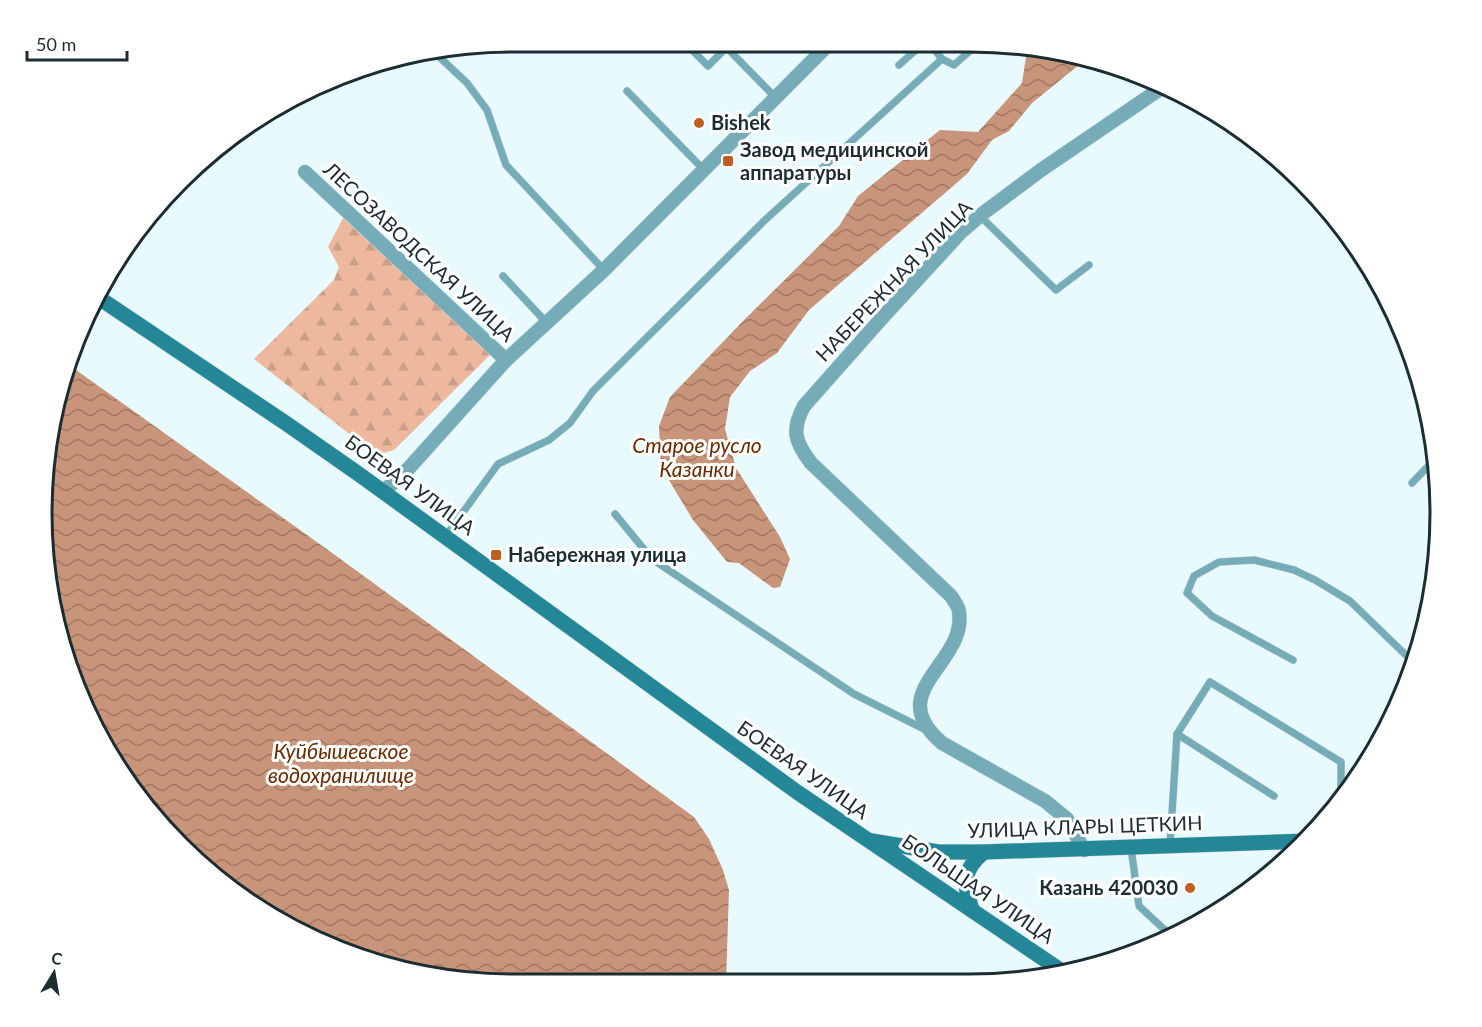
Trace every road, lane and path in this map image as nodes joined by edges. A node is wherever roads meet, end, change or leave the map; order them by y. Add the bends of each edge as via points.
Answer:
1 (694, 52) edge
2 (721, 52) edge
3 (730, 52) edge
4 (821, 52) edge
5 (914, 52) edge
6 (936, 52) edge
7 (969, 52) edge
8 (441, 58) edge
9 (942, 59) junction
10 (899, 65) dead end
11 (627, 91) dead end
12 (1154, 92) edge
13 (776, 98) junction
14 (704, 170) junction
15 (305, 172) dead end
16 (980, 216) junction
17 (1089, 265) dead end
18 (604, 270) junction
19 (503, 276) dead end
20 (104, 302) edge
21 (546, 322) junction
22 (506, 360) junction
23 (1427, 467) edge
24 (1412, 483) dead end
25 (384, 492) junction
26 (615, 514) dead end
27 (445, 537) junction
28 (1407, 656) edge
29 (1293, 660) dead end
30 (928, 731) junction
31 (1177, 734) junction
32 (1341, 785) edge
33 (1274, 796) dead end
34 (866, 840) junction
35 (1291, 842) edge
36 (1170, 846) junction
37 (1131, 848) junction
38 (1084, 850) junction
39 (984, 852) junction
40 (972, 910) junction
41 (1165, 930) edge
42 (1055, 967) edge

1 - 2 lane via 708,66
3 - 13 lane
4 - 13 street
5 - 10 lane
6 - 9 lane
7 - 9 lane via 954,65
8 - 18 lane via 467,83 487,110 506,165
9 - 27 lane via 764,221 593,391 570,423 549,440 498,464
11 - 14 lane
12 - 16 street, НАБЕРЕЖНАЯ УЛИЦА
13 - 14 street
14 - 18 street
15 - 22 street, ЛЕСОЗАВОДСКАЯ УЛИЦА
16 - 17 lane via 1056,290
16 - 30 street, НАБЕРЕЖНАЯ УЛИЦА via 881,319 804,406 797,419 799,448 811,464 951,596 959,610 960,625 954,643 924,688 920,704
18 - 21 street
19 - 21 lane
20 - 25 main road, БОЕВАЯ УЛИЦА
21 - 22 street
22 - 25 street
23 - 24 lane
25 - 27 main road, БОЕВАЯ УЛИЦА
26 - 30 lane via 652,559 854,694
27 - 34 main road, БОЕВАЯ УЛИЦА
28 - 29 lane via 1350,601 1294,570 1254,560 1219,562 1194,576 1187,593 1212,616
30 - 38 street via 942,743 1045,801 1067,819
31 - 32 lane via 1210,682 1341,762
31 - 33 lane
31 - 36 lane
34 - 39 main road, УЛИЦА КЛАРЫ ЦЕТКИН via 938,852
34 - 40 main road, БОЛЬШАЯ УЛИЦА
35 - 36 main road, УЛИЦА КЛАРЫ ЦЕТКИН
36 - 37 main road, УЛИЦА КЛАРЫ ЦЕТКИН
37 - 38 main road, УЛИЦА КЛАРЫ ЦЕТКИН
37 - 41 lane via 1139,906
38 - 39 main road, УЛИЦА КЛАРЫ ЦЕТКИН
39 - 40 main road via 967,874 965,889
40 - 42 main road, БОЛЬШАЯ УЛИЦА

